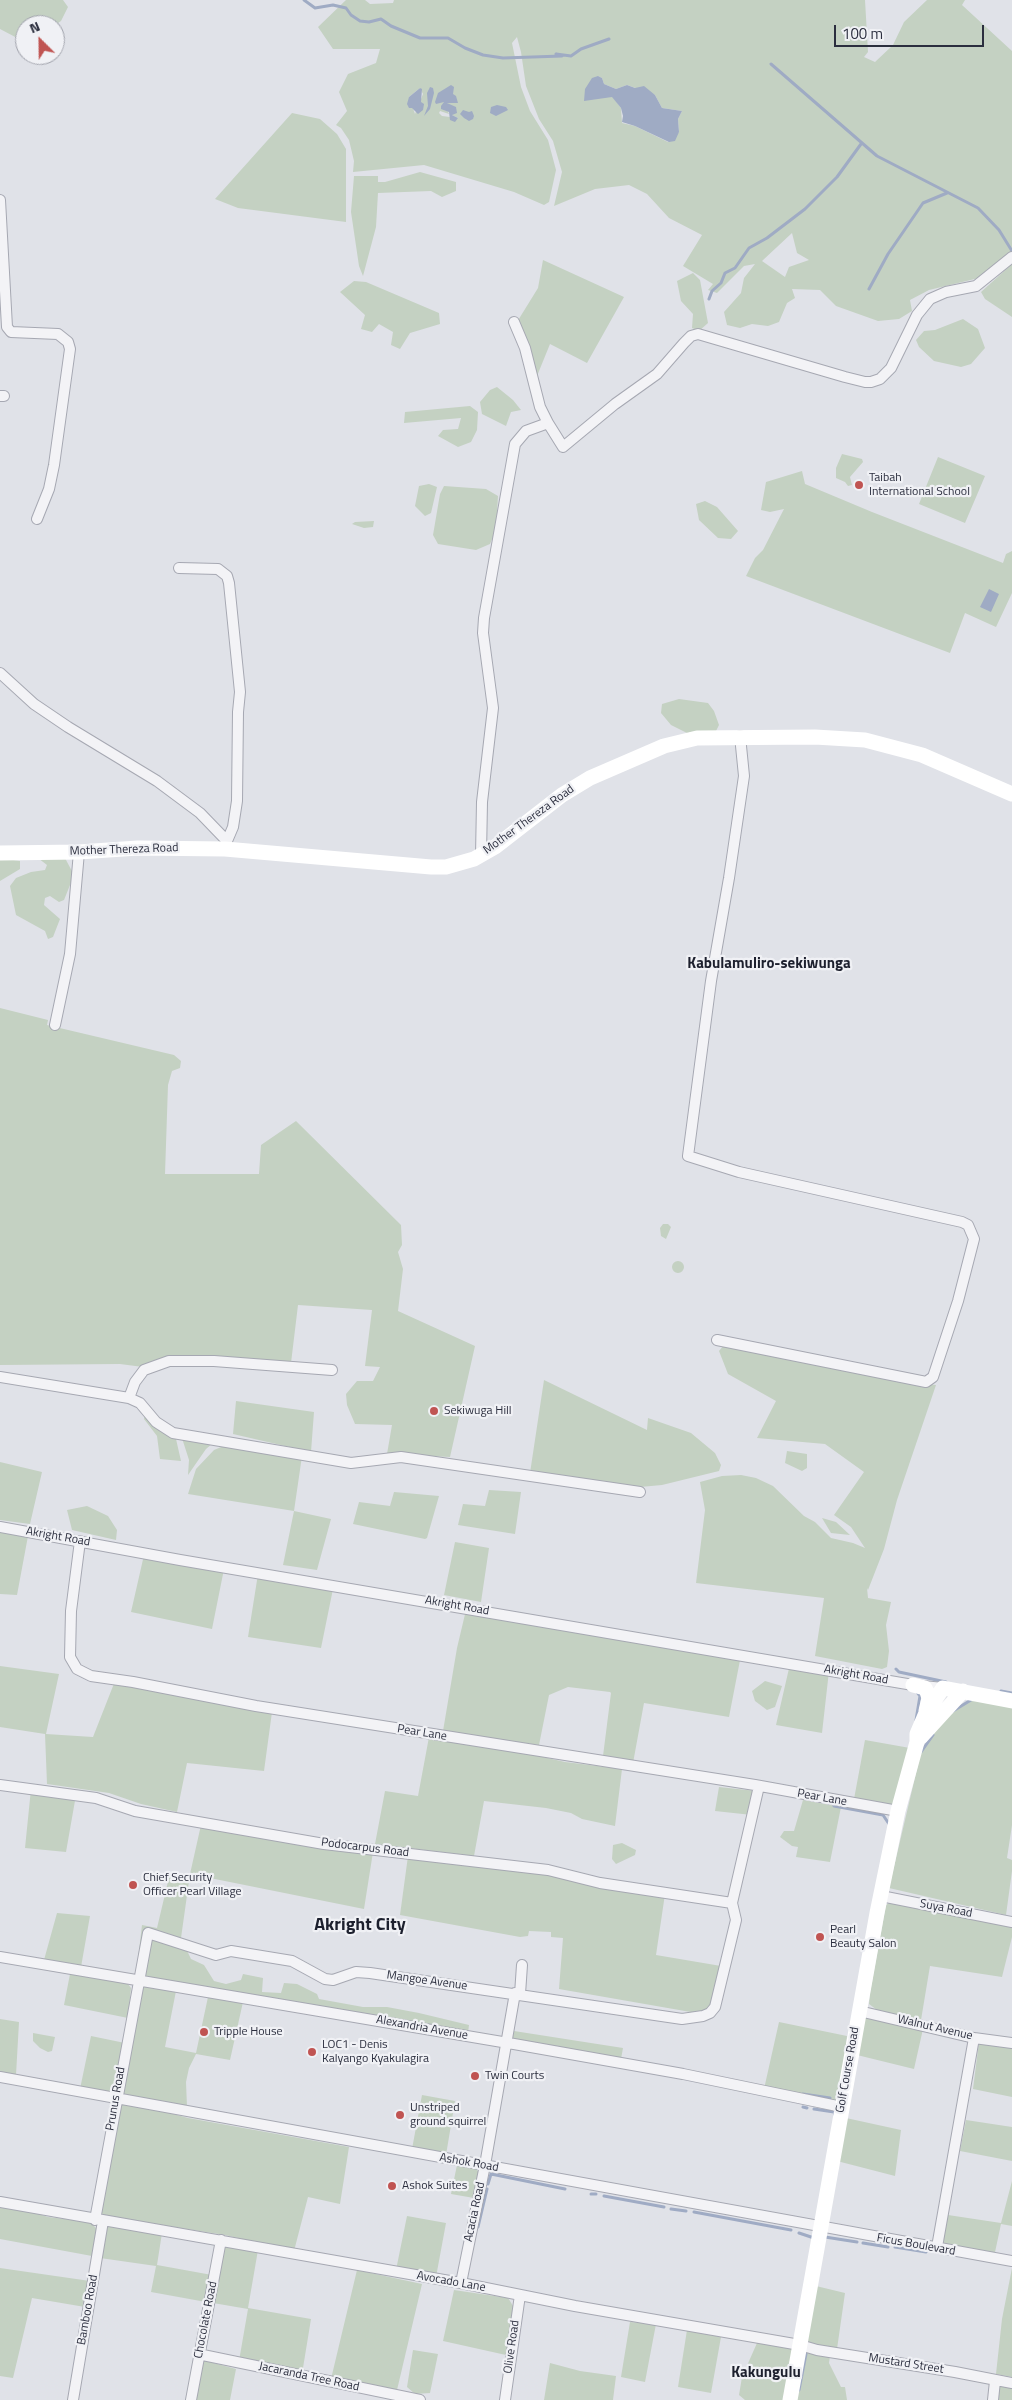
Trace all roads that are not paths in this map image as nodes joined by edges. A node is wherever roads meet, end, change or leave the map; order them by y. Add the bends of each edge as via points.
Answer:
1 (0, 200) edge
2 (1012, 258) edge
3 (514, 322) dead end
4 (548, 423) junction
5 (37, 519) dead end
6 (179, 568) dead end
7 (0, 673) edge
8 (740, 736) junction
9 (1012, 794) edge
10 (226, 845) junction
11 (79, 852) junction
12 (0, 853) edge
13 (481, 855) junction
14 (55, 1024) dead end
15 (717, 1340) dead end
16 (332, 1370) dead end
17 (0, 1377) edge
18 (128, 1398) junction
19 (640, 1492) dead end
20 (0, 1527) edge
21 (80, 1541) junction
22 (914, 1686) junction
23 (943, 1688) junction
24 (963, 1691) junction
25 (1012, 1701) edge
26 (926, 1712) junction
27 (917, 1742) junction
28 (0, 1785) edge
29 (759, 1786) junction
30 (898, 1812) junction
31 (880, 1896) junction
32 (732, 1904) junction
33 (1012, 1922) edge
34 (148, 1933) joint
35 (0, 1957) edge
36 (522, 1965) dead end
37 (138, 1979) junction
38 (518, 1994) junction
39 (859, 2011) junction
40 (974, 2038) junction
41 (508, 2042) junction
42 (1012, 2043) edge
43 (0, 2077) edge
44 (116, 2099) junction
45 (842, 2107) junction
46 (485, 2165) junction
47 (0, 2202) edge
48 (99, 2220) junction
49 (820, 2228) junction
50 (222, 2240) junction
51 (937, 2247) junction
52 (1012, 2261) edge
53 (461, 2283) junction
54 (520, 2295) junction
55 (800, 2345) junction
56 (198, 2354) junction
57 (995, 2381) junction
58 (1012, 2383) edge
59 (73, 2400) edge
60 (191, 2400) edge
61 (420, 2400) edge
62 (505, 2400) edge
63 (790, 2400) edge
64 (993, 2400) edge

1 - 5 street via 7,327 11,332 58,334 68,342 70,349 54,465
2 - 4 street via 976,286 930,299 917,315 891,368 872,382 698,334 690,336 657,374 563,446
3 - 4 street
4 - 13 street via 526,431 515,444 484,618 493,708 482,802
6 - 10 street via 218,569 227,576 229,583 240,692 237,802
7 - 10 street via 48,714 156,781 200,813
8 - 9 street, Mother Thereza Road via 839,738 881,744 922,755
8 - 13 street, Mother Thereza Road via 687,739 616,765 562,795 510,837
8 - 15 street via 744,776 711,981 688,1156 739,1172 962,1222 968,1225 974,1239 934,1377 926,1382
10 - 11 street, Mother Thereza Road
10 - 13 street, Mother Thereza Road via 431,867 459,864
11 - 12 street, Mother Thereza Road
11 - 14 street via 70,954
16 - 18 street via 169,1361 144,1370
17 - 18 street
18 - 19 street via 140,1403 156,1422 173,1433 351,1463 401,1457
20 - 21 street, Akright Road
21 - 22 street, Akright Road
21 - 29 street, Pear Lane via 70,1611 70,1657 77,1669 91,1676 256,1706
22 - 23 street, Akright Road
22 - 26 street via 925,1688 927,1692
23 - 24 street
23 - 26 street, Golf Course Road
24 - 25 street
24 - 27 street, Golf Course Road
26 - 27 street, Golf Course Road
27 - 30 street, Golf Course Road
28 - 32 street, Podocarpus Road via 96,1798 134,1811 324,1844 548,1870 600,1883
29 - 30 street, Pear Lane
29 - 32 street
30 - 31 street, Golf Course Road
31 - 33 street, Suya Road
31 - 39 street, Golf Course Road
32 - 38 street, Mangoe Avenue via 736,1920 713,2011 703,2016 682,2018
34 - 37 street, Prunus Road
34 - 38 street, Mangoe Avenue via 215,1954 231,1951 292,1962 325,1979 333,1980 360,1972
35 - 37 street, Alexandria Avenue
36 - 38 street, Acacia Road
37 - 41 street, Alexandria Avenue
37 - 44 street, Prunus Road
38 - 41 street, Acacia Road
39 - 40 street, Walnut Avenue
39 - 45 street, Golf Course Road
40 - 42 street, Walnut Avenue
40 - 51 street
41 - 45 street, Alexandria Avenue
41 - 46 street, Acacia Road
43 - 44 street, Ashok Road
44 - 46 street, Ashok Road
44 - 48 street, Prunus Road
45 - 49 street, Golf Course Road
46 - 49 street, Ashok Road
46 - 53 street, Acacia Road
47 - 48 street, Avocado Lane
48 - 50 street, Avocado Lane
48 - 59 street, Bamboo Road
49 - 51 street, Ficus Boulevard
49 - 55 street, Golf Course Road
50 - 53 street, Avocado Lane
50 - 56 street, Chocolate Road
51 - 52 street, Ficus Boulevard
53 - 54 street, Avocado Lane
54 - 55 street, Avocado Lane
54 - 62 street, Olive Road
55 - 57 street, Mustard Street
55 - 63 street, Golf Course Road
56 - 60 street, Chocolate Road
56 - 61 street, Jacaranda Tree Road
57 - 58 street, Mustard Street
57 - 64 street

